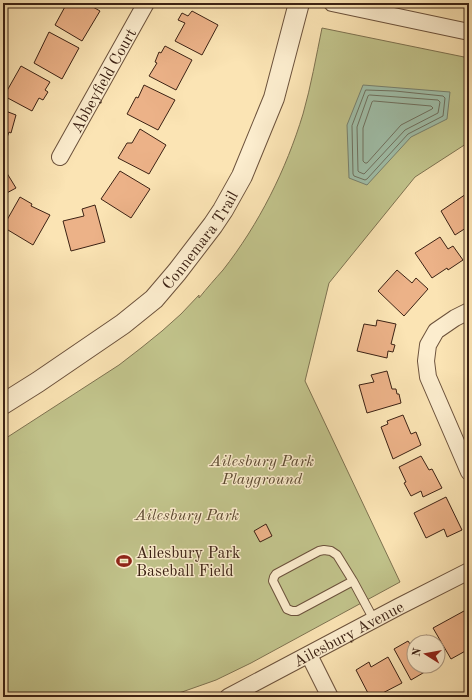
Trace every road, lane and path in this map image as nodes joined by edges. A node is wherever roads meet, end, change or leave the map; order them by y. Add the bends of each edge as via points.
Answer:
1 (146, 3) edge
2 (299, 3) edge
3 (332, 3) edge
4 (469, 32) edge
5 (60, 157) dead end
6 (469, 311) edge
7 (3, 404) edge
8 (469, 472) edge
9 (469, 571) edge
10 (353, 581) junction
11 (374, 620) junction
12 (309, 655) junction
13 (228, 697) edge
14 (330, 697) edge

1 - 5 street, Abbeyfield Court
2 - 7 street, Connemara Trail via 274,98 242,176 213,225 154,299 123,324
3 - 4 street
6 - 8 street via 436,331 428,345 426,360 428,377
9 - 11 street, Ailesbury Avenue
10 - 10 lane via 298,611 287,609 273,581 276,574 324,550 338,555
10 - 11 lane
11 - 12 street, Ailesbury Avenue
12 - 13 street, Ailesbury Avenue
12 - 14 street

